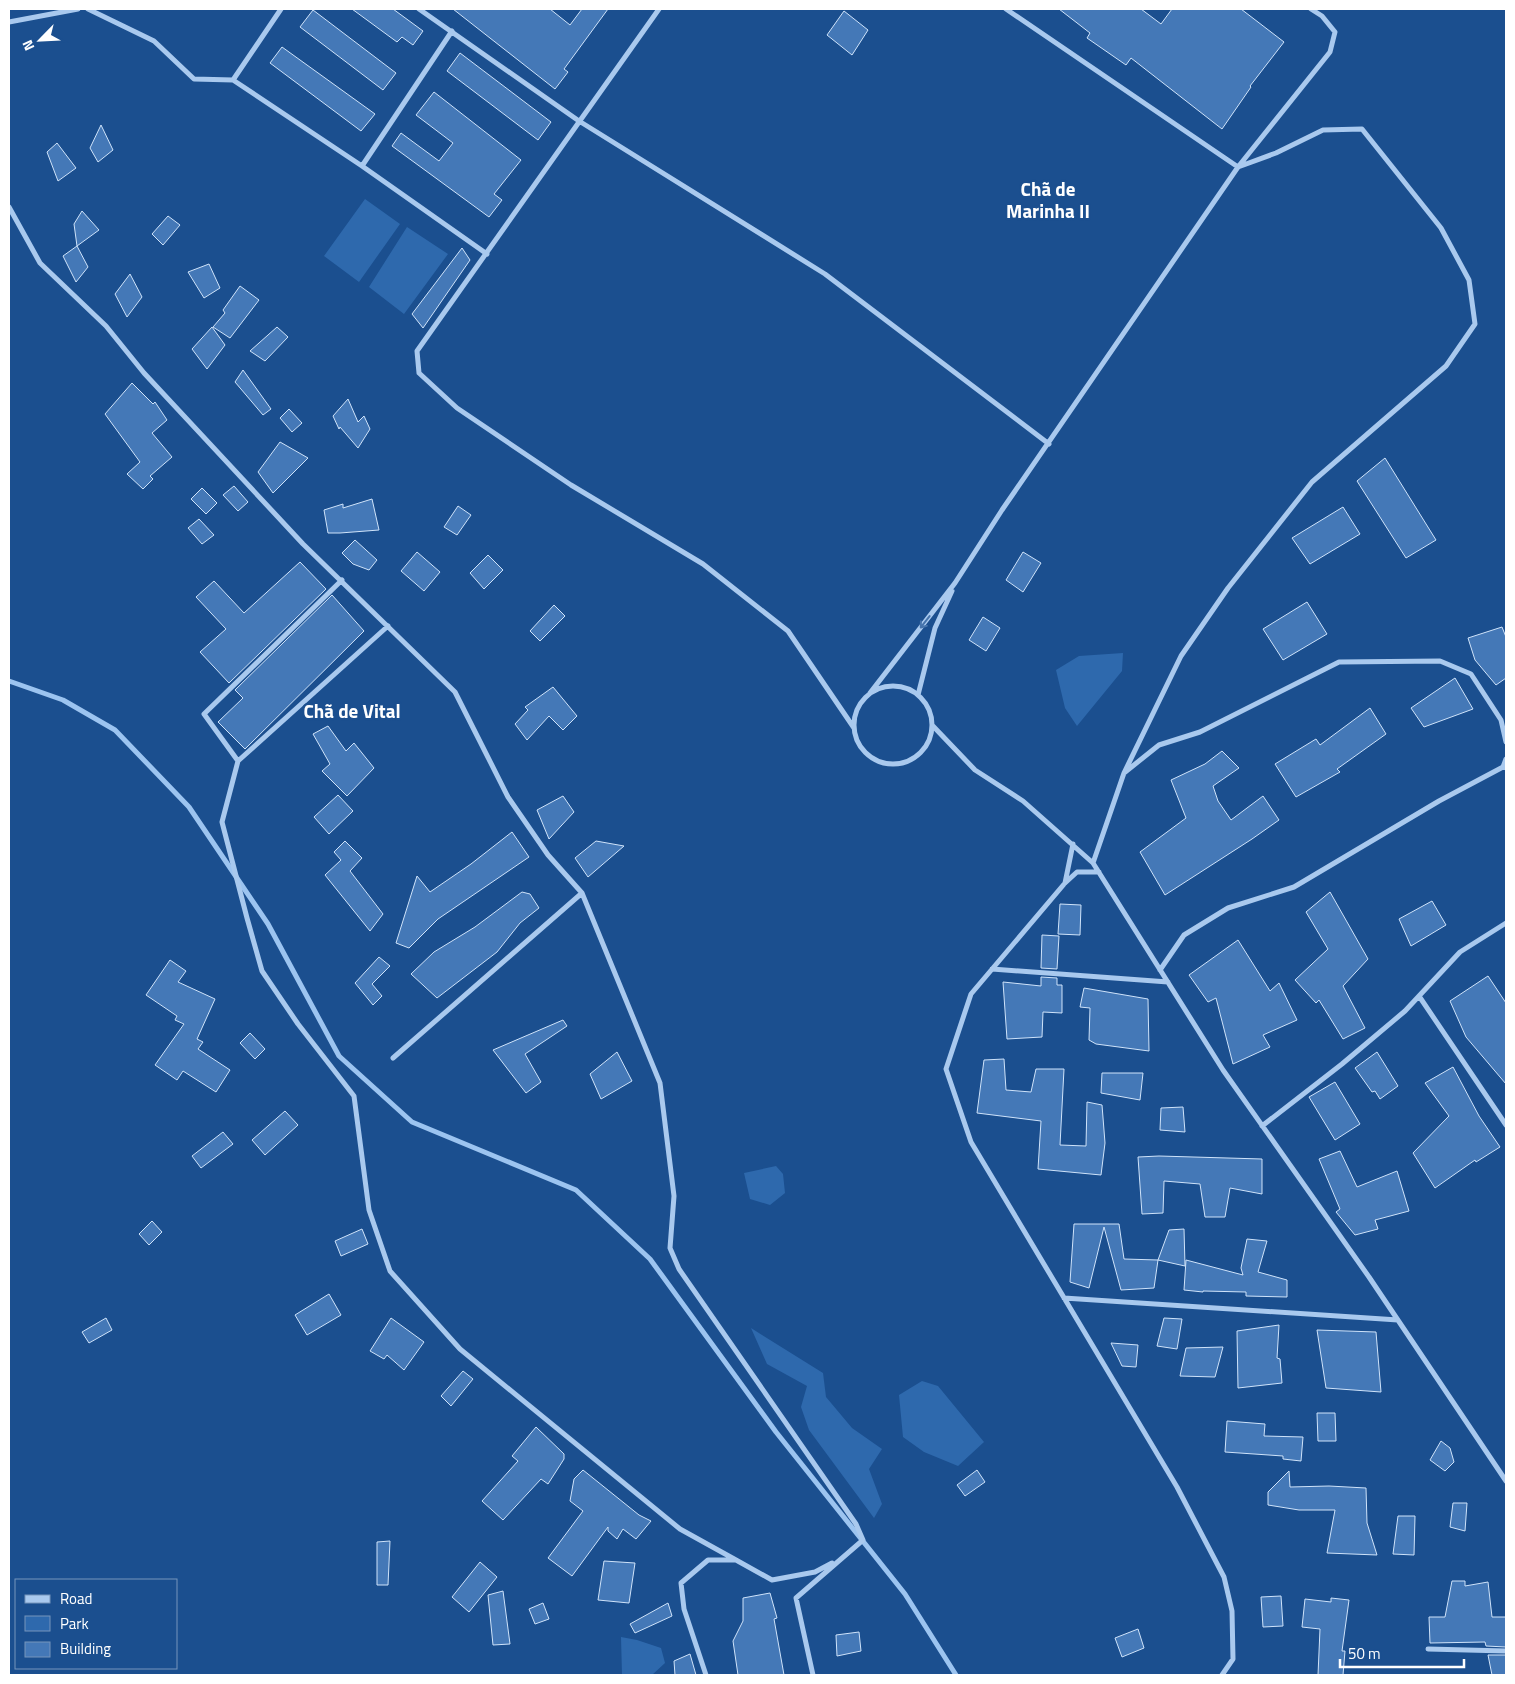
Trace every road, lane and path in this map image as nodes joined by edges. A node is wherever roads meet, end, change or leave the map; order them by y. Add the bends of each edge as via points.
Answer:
1 (78, 9) edge
2 (88, 9) edge
3 (281, 9) edge
4 (419, 9) edge
5 (659, 9) edge
6 (1006, 9) edge
7 (1311, 9) edge
8 (9, 22) edge
9 (452, 31) junction
10 (234, 80) junction
11 (579, 121) junction
12 (362, 166) junction
13 (1238, 167) junction
14 (9, 207) edge
15 (487, 254) junction
16 (1049, 444) junction
17 (342, 580) junction
18 (955, 583) junction
19 (388, 626) junction
20 (870, 693) junction
21 (918, 695) junction
22 (932, 724) junction
23 (854, 728) junction
24 (1506, 742) edge
25 (1506, 759) edge
26 (238, 761) junction
27 (1505, 768) edge
28 (1124, 773) junction
29 (1073, 844) junction
30 (1093, 864) junction
31 (1098, 872) junction
32 (1065, 883) junction
33 (582, 893) junction
34 (1506, 923) edge
35 (992, 969) junction
36 (1160, 970) junction
37 (1168, 982) junction
38 (1419, 996) junction
39 (393, 1058) dead end
40 (1506, 1125) edge
41 (1262, 1126) junction
42 (1064, 1298) junction
43 (1398, 1320) junction
44 (1506, 1481) edge
45 (840, 1558) junction
46 (736, 1560) junction
47 (1428, 1650) dead end
48 (1506, 1651) edge
49 (706, 1675) edge
50 (813, 1675) edge
51 (1222, 1675) edge

1 - 8 street
2 - 10 street via 154,41 194,79
3 - 10 street
4 - 9 street
5 - 11 street
6 - 13 street
7 - 13 street via 1322,16 1335,32 1330,52
9 - 11 street
9 - 12 street
10 - 12 street
11 - 15 street
11 - 16 street via 825,274
12 - 15 street
13 - 16 street
13 - 28 street via 1323,130 1362,128 1441,228 1469,280 1474,324 1446,366 1312,482 1228,588 1181,656
14 - 17 street via 40,263 106,326 144,373 303,544
15 - 23 street via 417,351 419,373 457,408 571,485 703,564 788,630
16 - 18 street
17 - 19 street
17 - 26 street via 204,714
18 -> 20 street
18 - 21 street via 935,628
19 - 26 street
19 - 33 street via 455,692 508,797 548,855
20 - 21 street via 894,686 907,688
20 - 23 street via 860,703
21 - 22 street via 930,713
22 - 23 street via 929,739 921,752 895,764 880,762 867,754 858,742
22 - 29 street via 975,770 1023,801
24 - 28 street via 1501,720 1471,674 1440,661 1339,662 1200,732 1159,745
25 - 27 street
26 - 46 street via 222,822 246,918 262,970 298,1024 354,1096 369,1210 390,1271 460,1349 680,1529
27 - 36 street via 1438,801 1294,887 1228,908 1184,935
28 - 30 street
29 - 30 street
29 - 32 street
30 - 31 street
31 - 32 street via 1078,872
31 - 36 street
32 - 35 street
33 - 39 street
33 - 45 street via 660,1082 674,1196 670,1248 679,1269 856,1524 863,1540
34 - 38 street via 1460,952
35 - 37 street
35 - 42 street via 971,994 946,1069 971,1142
36 - 37 street
37 - 41 street
38 - 40 street
38 - 41 street via 1342,1064
41 - 43 street
42 - 43 street
42 - 51 street via 1177,1487 1224,1577 1232,1611 1233,1659
43 - 44 street
45 - 46 street via 815,1572 772,1580
45 - 50 street via 796,1598
46 - 49 street via 708,1560 681,1583 684,1609
47 - 48 street

